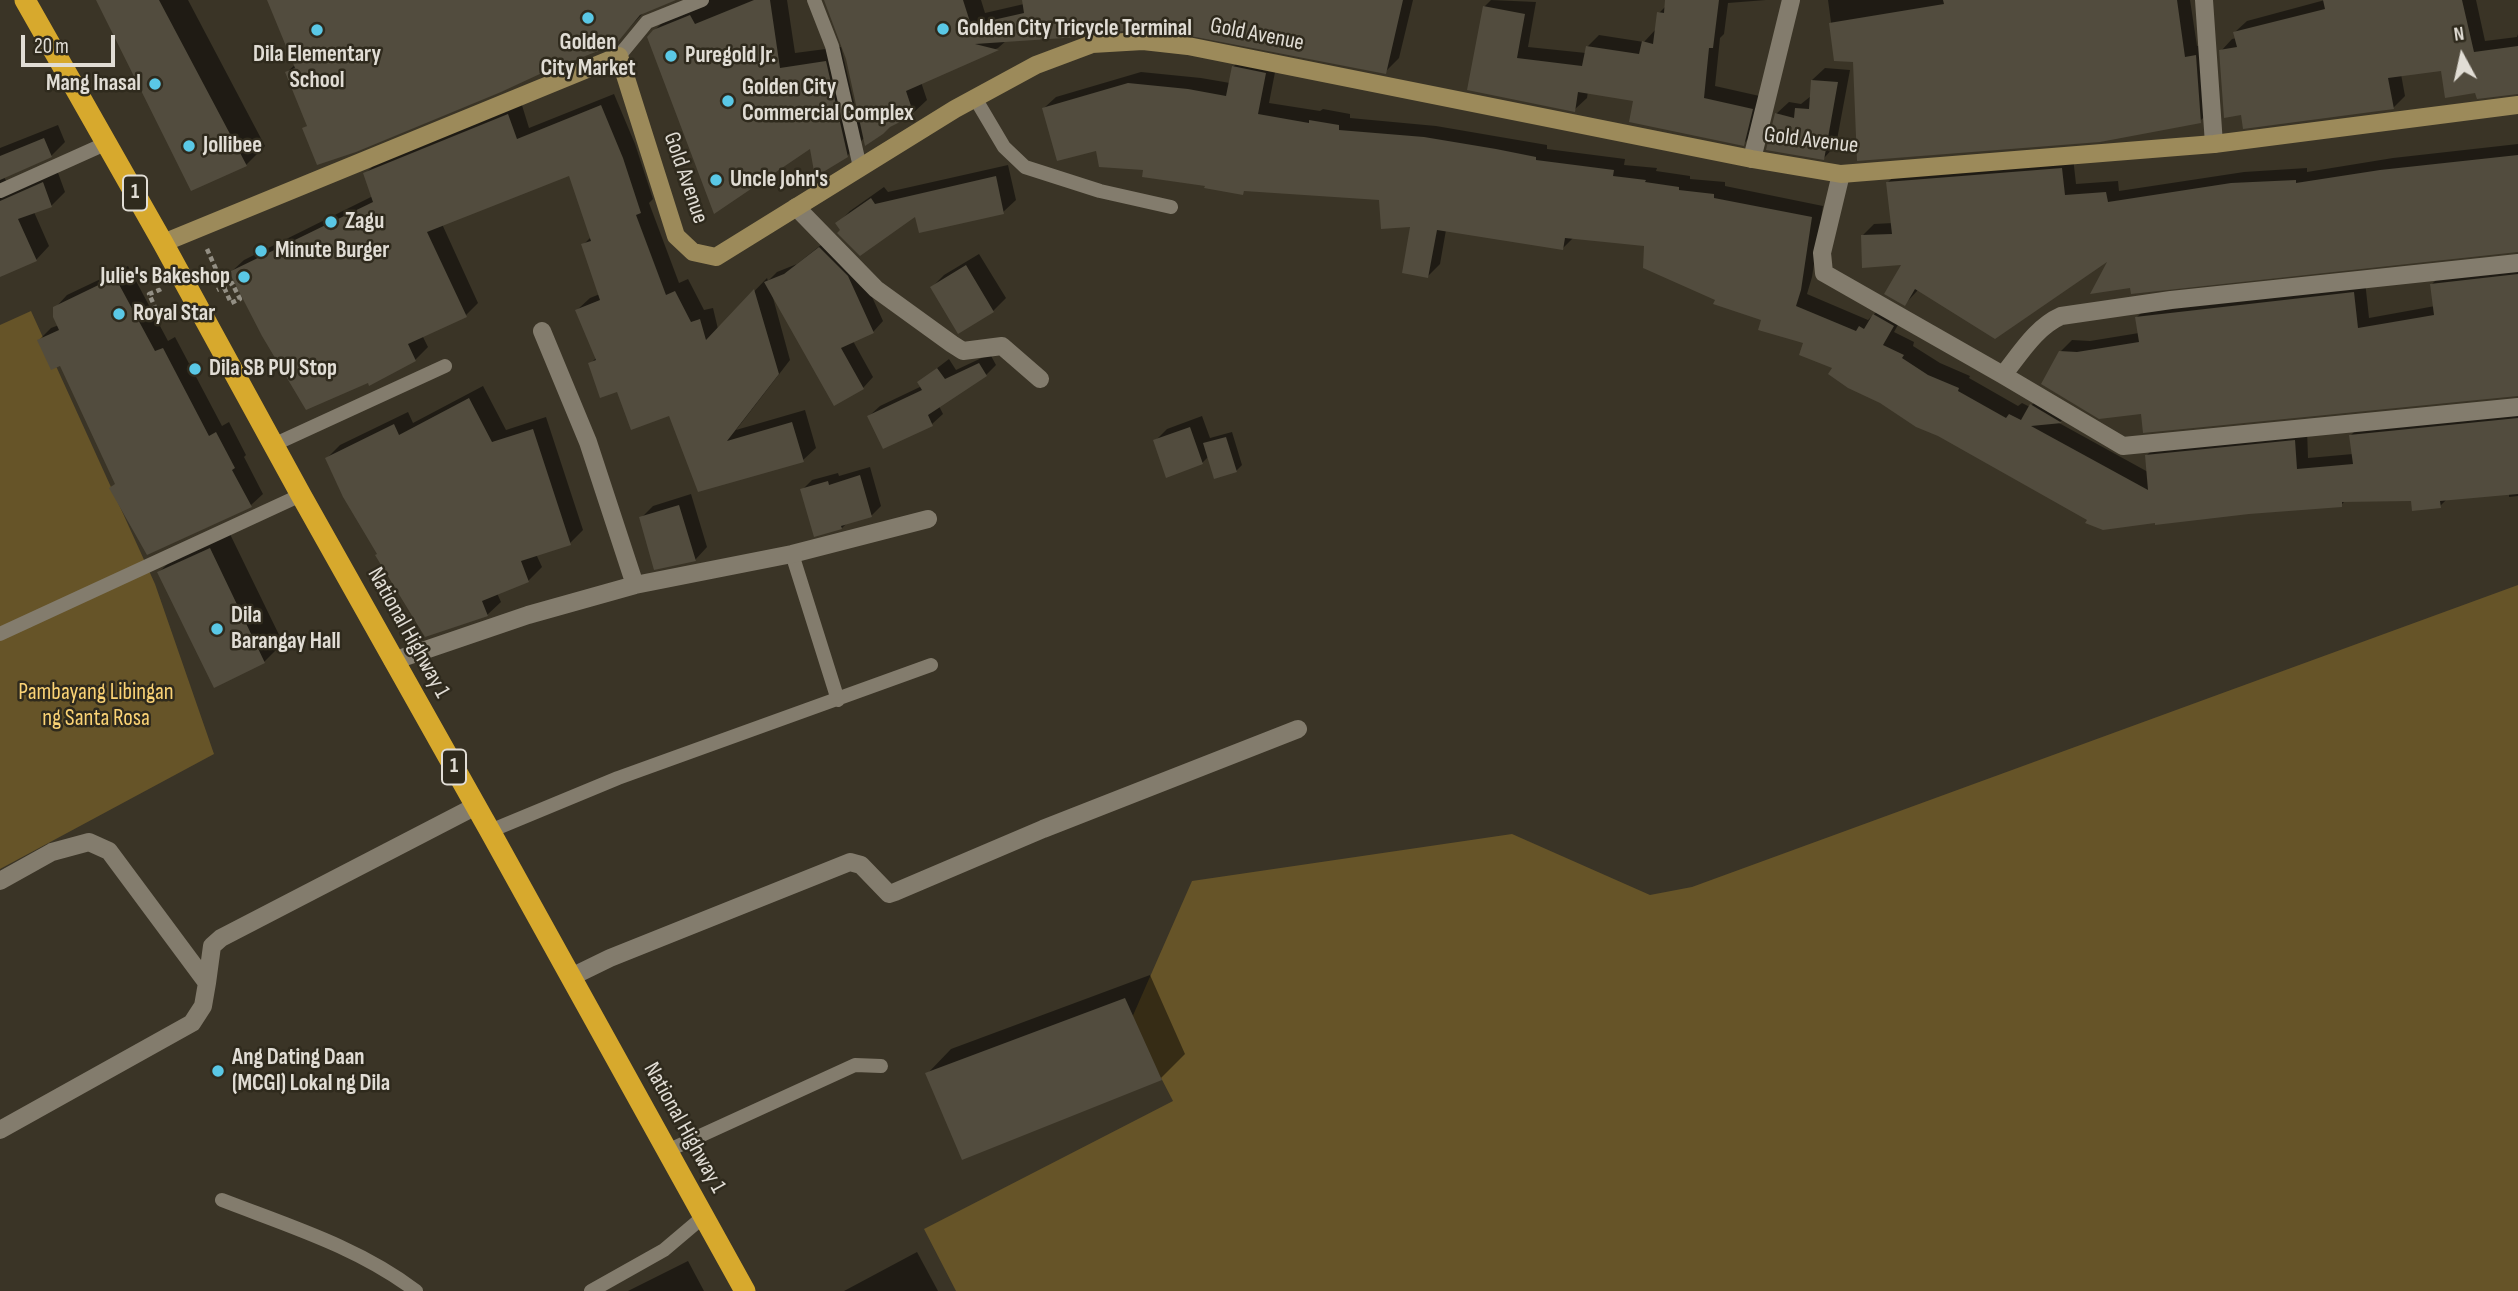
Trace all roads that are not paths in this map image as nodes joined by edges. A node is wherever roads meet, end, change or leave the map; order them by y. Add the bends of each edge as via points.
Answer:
1 (25, 0) edge
2 (702, 0) edge
3 (814, 0) edge
4 (1791, 0) edge
5 (2204, 0) edge
6 (619, 56) junction
7 (975, 98) junction
8 (2518, 106) edge
9 (107, 143) junction
10 (2214, 144) junction
11 (1752, 159) junction
12 (860, 167) junction
13 (1841, 174) junction
14 (0, 191) edge
15 (796, 207) junction
16 (1171, 207) dead end
17 (163, 243) junction
18 (2518, 263) edge
19 (542, 331) dead end
20 (445, 366) dead end
21 (2003, 374) junction
22 (1040, 379) dead end
23 (2518, 407) edge
24 (274, 445) junction
25 (301, 495) junction
26 (928, 519) dead end
27 (792, 554) junction
28 (635, 585) junction
29 (0, 634) edge
30 (393, 661) junction
31 (931, 665) dead end
32 (838, 699) junction
33 (1298, 729) dead end
34 (476, 806) junction
35 (490, 831) junction
36 (0, 881) edge
37 (571, 977) junction
38 (207, 983) junction
39 (881, 1066) dead end
40 (0, 1130) edge
41 (667, 1151) junction
42 (222, 1200) dead end
43 (703, 1217) junction
44 (416, 1291) edge
45 (591, 1291) edge
46 (745, 1291) edge

1 - 9 highway, National Highway 1 / 1
2 - 6 lane via 647,22
3 - 12 lane via 832,46
4 - 11 street
5 - 10 street
6 - 15 street, Gold Avenue via 676,236 693,252 716,257
6 - 17 street
7 - 11 street, Gold Avenue via 1036,65 1092,44 1143,41 1188,46
7 - 12 street, Gold Avenue
7 - 16 lane via 1004,147 1025,167
8 - 10 street, Gold Avenue
9 - 14 lane
9 - 17 highway, National Highway 1 / 1
10 - 13 street, Gold Avenue
11 - 13 street, Gold Avenue
12 - 15 street, Gold Avenue
13 - 21 street via 1822,253 1824,273
15 - 22 street via 876,289 952,344 964,351 1002,346
17 - 24 highway, National Highway 1 / 1
18 - 21 street via 2061,316 2039,330
19 - 28 street via 588,442
20 - 24 lane
21 - 23 street via 2123,446
24 - 25 highway, National Highway 1 / 1
25 - 29 lane
25 - 30 highway, National Highway 1 / 1
26 - 27 street
27 - 28 street
27 - 32 lane
28 - 30 street
30 - 34 highway, National Highway 1 / 1
31 - 32 lane
32 - 35 lane via 618,778
33 - 37 street via 895,892 889,894 861,864 850,862
34 - 35 highway, National Highway 1 / 1
34 - 38 street via 221,937 212,946
35 - 37 highway, National Highway 1 / 1
36 - 38 street via 52,852 89,842 109,851
37 - 41 highway, National Highway 1 / 1
38 - 40 street via 203,1006 192,1023
39 - 41 lane via 855,1065
41 - 43 highway, National Highway 1 / 1
42 - 44 lane via 335,1243
43 - 45 lane via 664,1250
43 - 46 highway, National Highway 1 / 1

